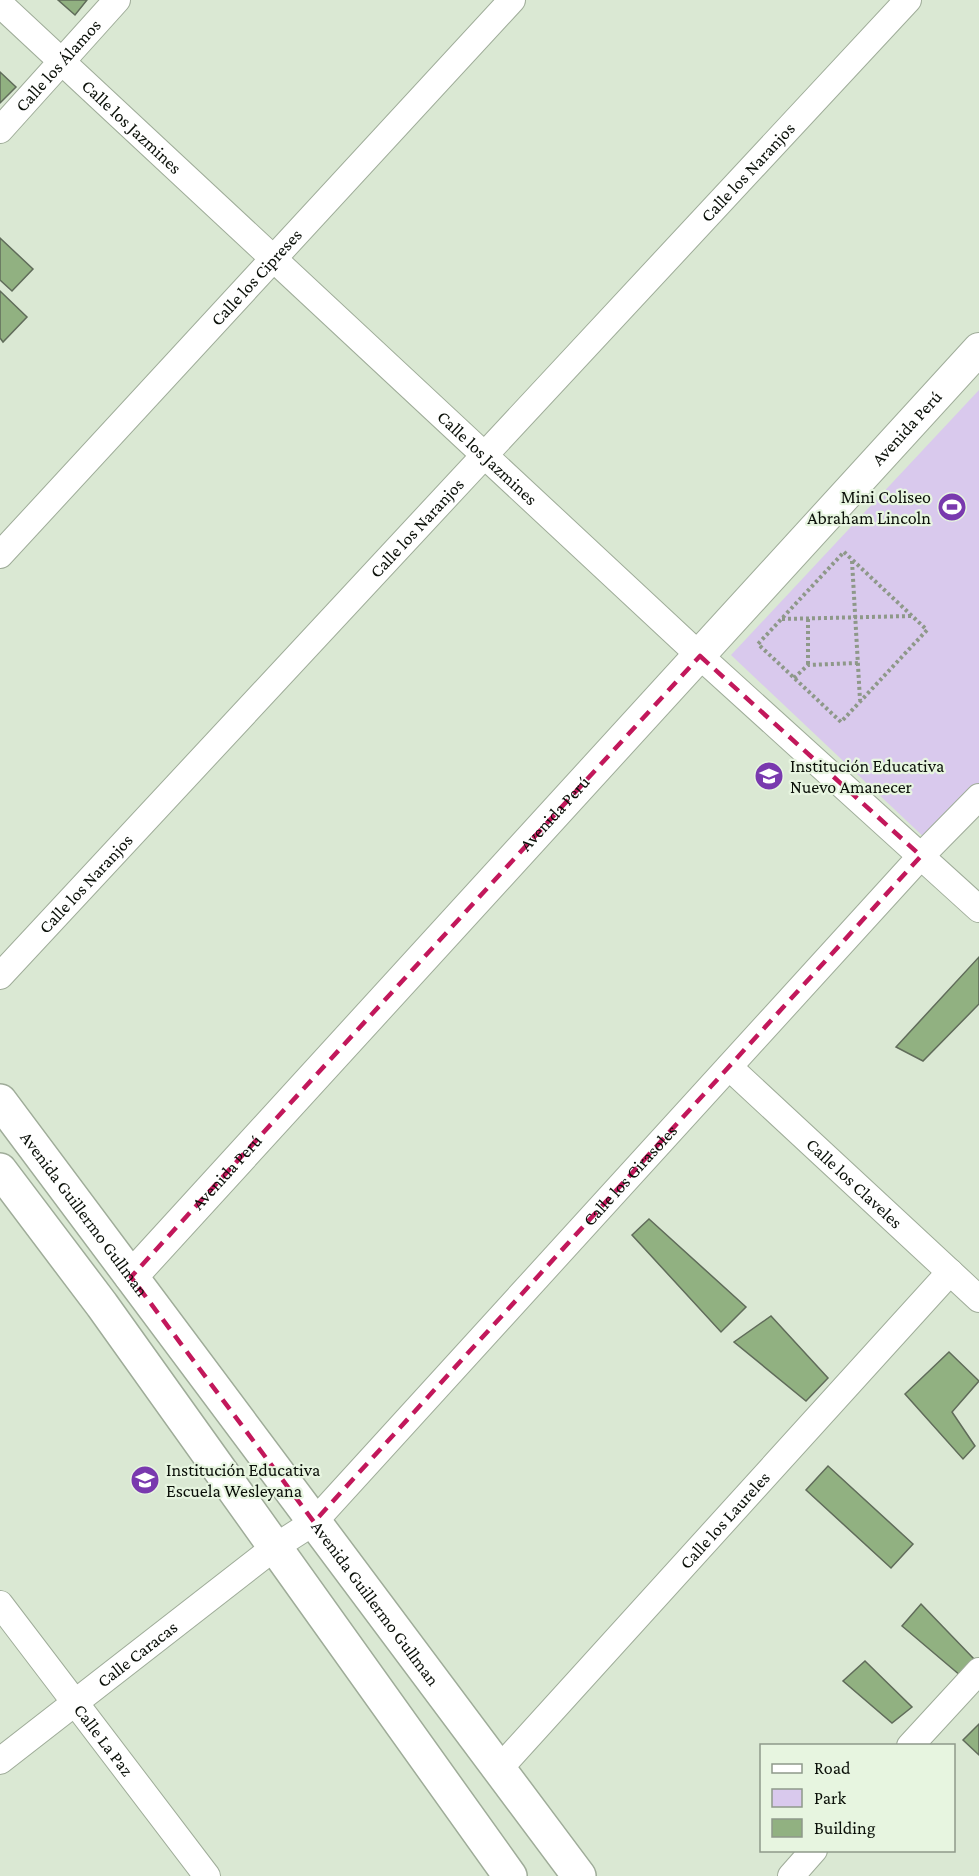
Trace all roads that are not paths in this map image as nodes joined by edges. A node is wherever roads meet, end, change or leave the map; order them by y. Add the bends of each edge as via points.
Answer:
1 (117, 0) edge
2 (512, 0) edge
3 (908, 0) edge
4 (0, 4) edge
5 (61, 62) junction
6 (0, 130) edge
7 (274, 260) junction
8 (979, 349) edge
9 (485, 456) junction
10 (0, 555) edge
11 (700, 656) junction
12 (979, 797) edge
13 (921, 856) junction
14 (979, 909) edge
15 (0, 976) edge
16 (729, 1067) junction
17 (0, 1101) edge
18 (0, 1170) edge
19 (950, 1272) junction
20 (131, 1277) junction
21 (979, 1299) edge
22 (314, 1522) junction
23 (275, 1547) junction
24 (0, 1604) edge
25 (979, 1671) edge
26 (73, 1703) junction
27 (912, 1744) edge
28 (0, 1761) edge
29 (499, 1769) junction
30 (813, 1852) edge
31 (205, 1876) edge
32 (510, 1876) edge
33 (579, 1876) edge
34 (791, 1876) edge

1 - 5 street, Calle los Álamos
2 - 7 street, Calle los Cipreses
3 - 9 street, Calle los Naranjos
4 - 5 street, Calle los Jazmines
5 - 6 street, Calle los Álamos
5 - 7 street, Calle los Jazmines
7 - 9 street, Calle los Jazmines
7 - 10 street, Calle los Cipreses
8 - 11 street, Avenida Perú
9 - 11 street, Calle los Jazmines
9 - 15 street, Calle los Naranjos
11 - 13 street, Calle los Jazmines
11 - 20 street, Avenida Perú
12 - 13 street, Calle los Girasoles
13 - 14 street, Calle los Jazmines
13 - 16 street, Calle los Girasoles
16 - 19 street, Calle los Claveles
16 - 22 street, Calle los Girasoles
17 - 20 main road, Avenida Guillermo Gullman
18 - 23 main road
19 - 21 street, Calle los Claveles
19 - 29 street, Calle los Laureles
20 - 22 main road, Avenida Guillermo Gullman
22 - 23 street, Calle los Girasoles
22 - 29 main road, Avenida Guillermo Gullman
23 - 26 street, Calle Caracas
23 - 32 main road
24 - 26 street, Calle La Paz
25 - 27 street
26 - 28 street, Calle Caracas
26 - 31 street, Calle La Paz
29 - 33 main road, Avenida Guillermo Gullman
30 - 34 street

